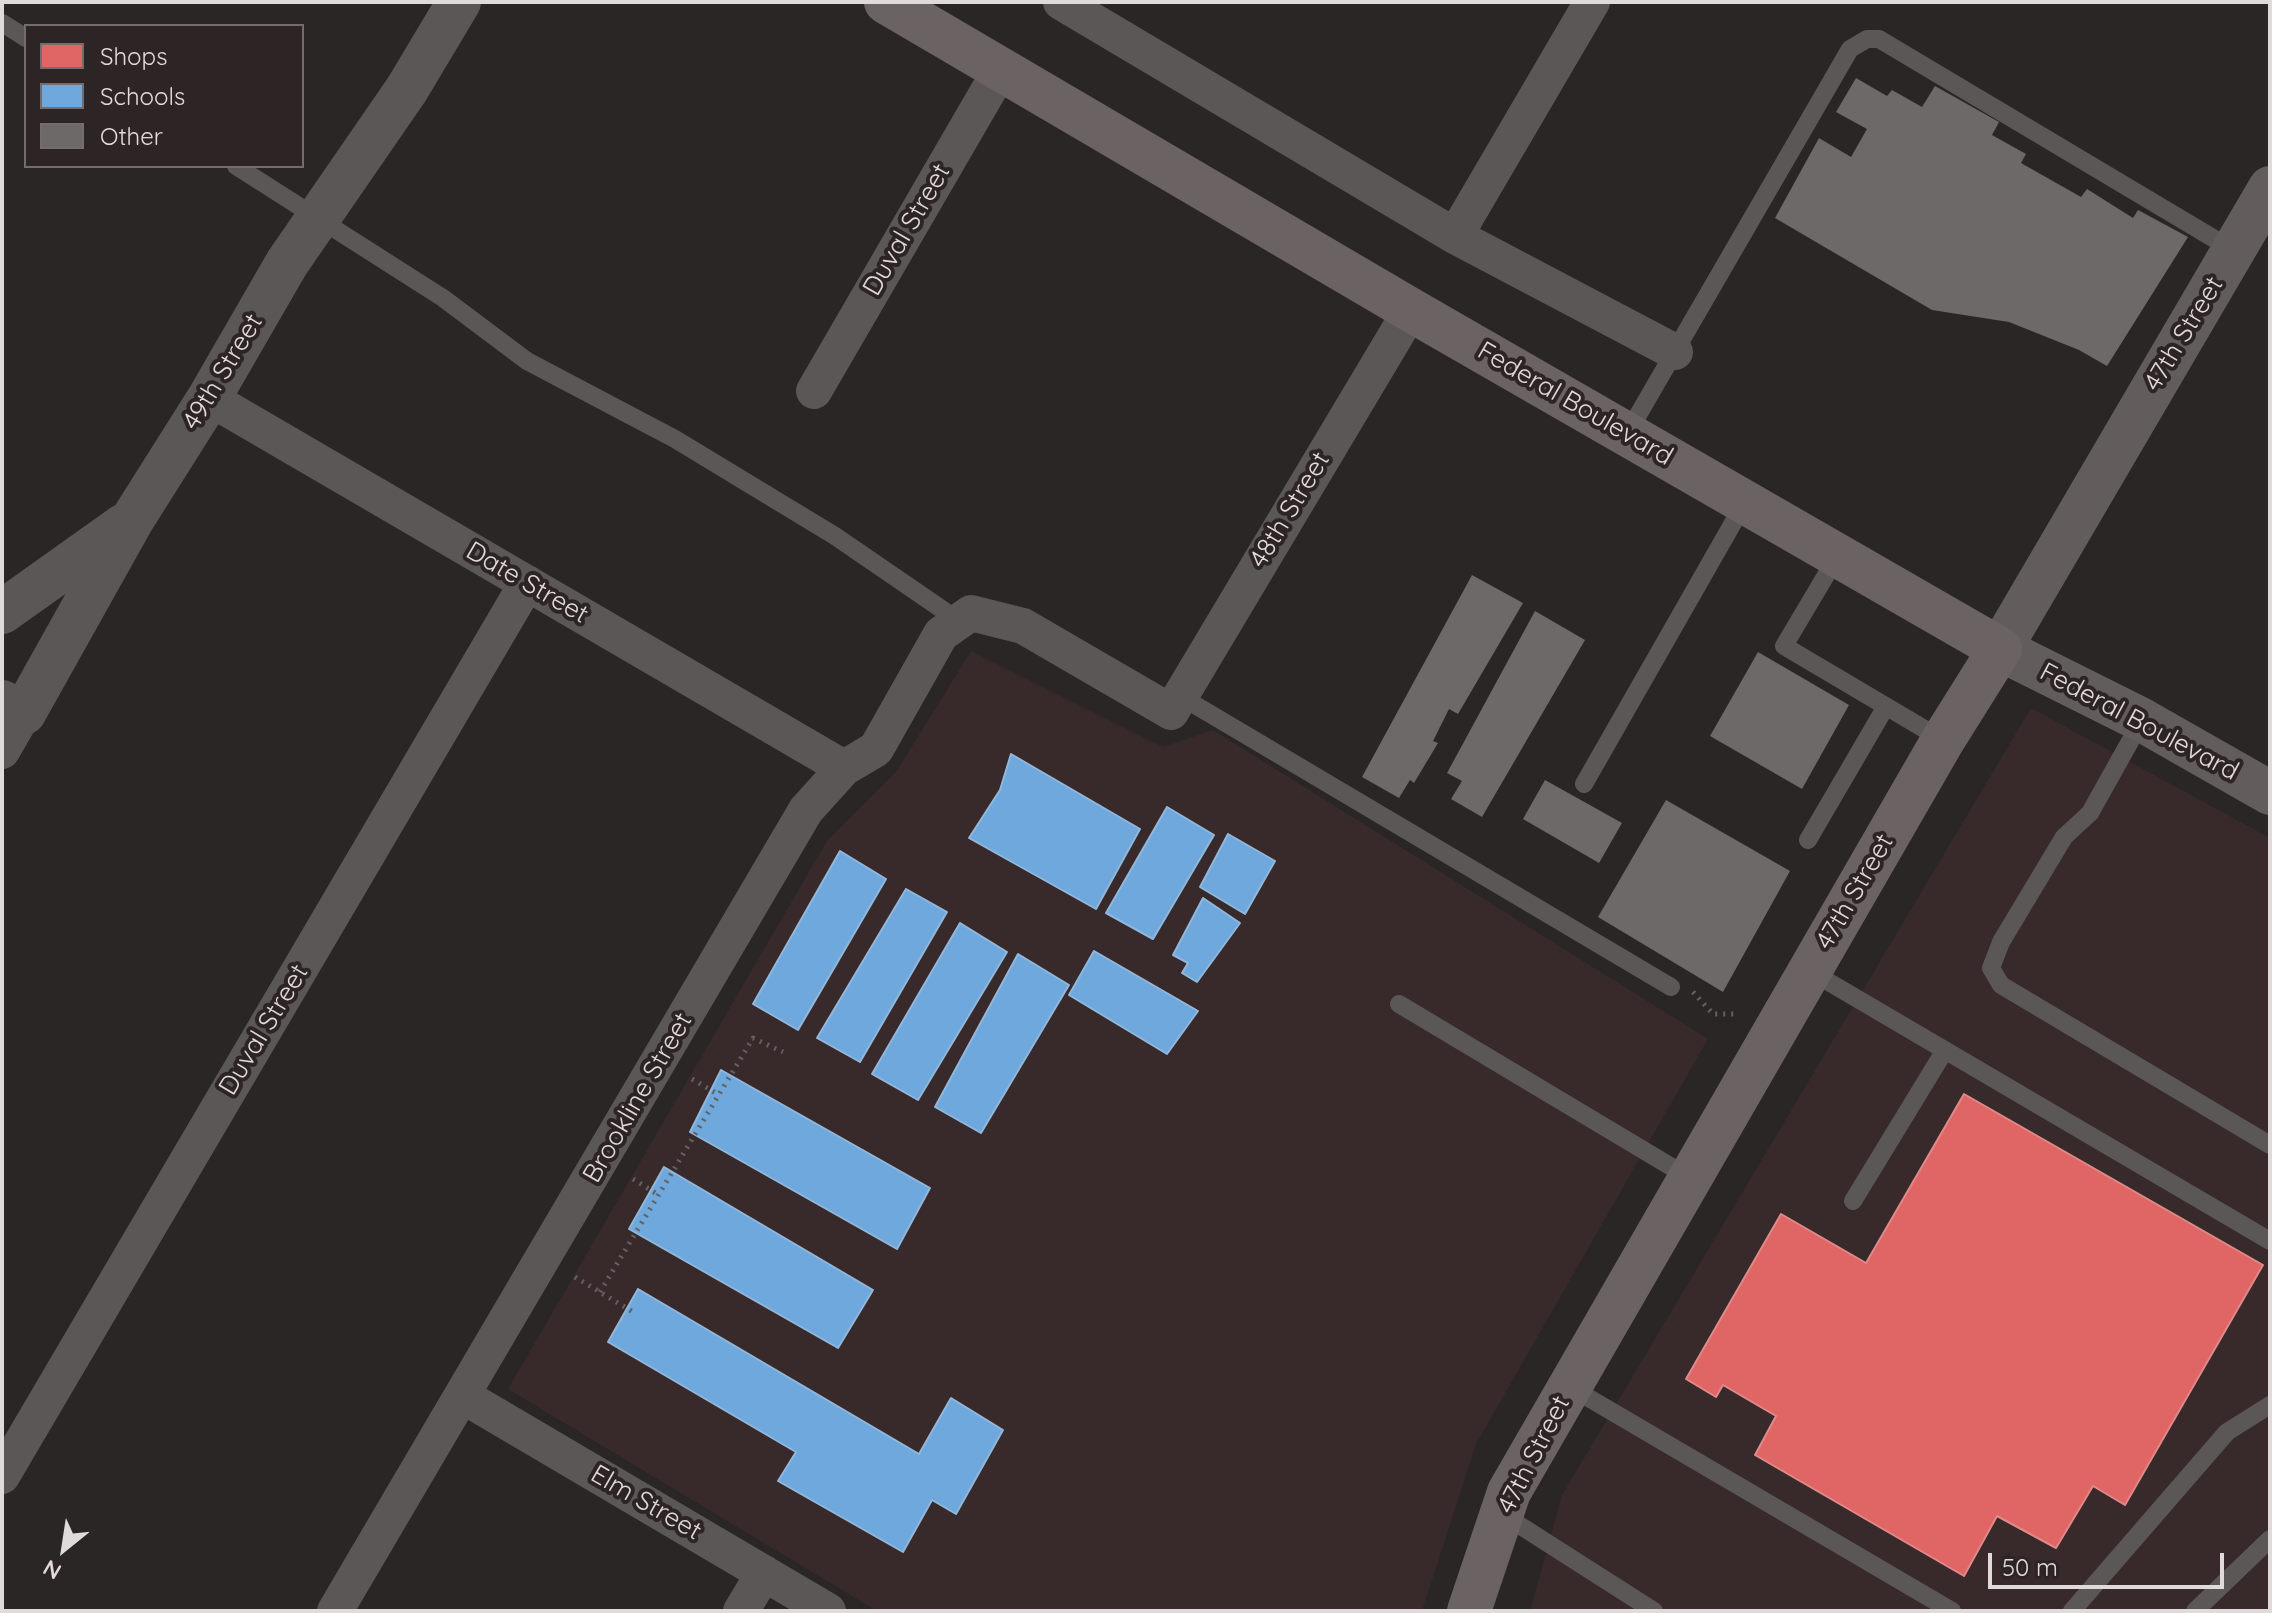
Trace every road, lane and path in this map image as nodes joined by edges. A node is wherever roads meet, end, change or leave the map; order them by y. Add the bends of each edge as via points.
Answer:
1 (459, 2) edge
2 (886, 2) edge
3 (1061, 2) edge
4 (1592, 2) edge
5 (2, 23) edge
6 (24, 37) edge
7 (1001, 69) junction
8 (239, 168) edge
9 (2270, 188) edge
10 (318, 219) junction
11 (1455, 236) junction
12 (2234, 251) junction
13 (1411, 310) junction
14 (1675, 352) junction
15 (814, 391) dead end
16 (209, 398) junction
17 (1627, 434) junction
18 (1745, 502) junction
19 (132, 520) junction
20 (1838, 555) junction
21 (527, 583) junction
22 (2, 612) edge
23 (965, 617) junction
24 (2000, 649) junction
25 (1175, 704) junction
26 (13, 708) edge
27 (1885, 708) junction
28 (2142, 720) junction
29 (1943, 740) junction
30 (2, 751) edge
31 (844, 768) junction
32 (1584, 784) dead end
33 (2270, 793) edge
34 (1808, 840) dead end
35 (1810, 971) junction
36 (1671, 987) joint
37 (1399, 1004) dead end
38 (1737, 1014) dead end
39 (1945, 1050) junction
40 (783, 1052) dead end
41 (692, 1079) dead end
42 (719, 1095) junction
43 (2270, 1145) edge
44 (1690, 1178) junction
45 (633, 1179) dead end
46 (657, 1194) junction
47 (1853, 1201) dead end
48 (2270, 1241) edge
49 (575, 1277) dead end
50 (600, 1292) junction
51 (633, 1312) dead end
52 (1570, 1387) junction
53 (463, 1396) junction
54 (2270, 1405) edge
55 (2, 1476) edge
56 (1502, 1514) junction
57 (2270, 1539) edge
58 (764, 1573) junction
59 (1626, 1593) junction
60 (335, 1611) edge
61 (741, 1611) edge
62 (828, 1611) edge
63 (1469, 1611) edge
64 (1619, 1611) edge
65 (1654, 1611) edge
66 (1952, 1611) edge
67 (2072, 1611) edge
68 (2195, 1611) edge

1 - 10 street, 49th Street
2 - 7 main road, Federal Boulevard
3 - 11 street
4 - 11 street
5 - 6 lane
7 - 13 main road, Federal Boulevard
7 - 15 street, Duval Street
8 - 10 lane
9 - 12 main road, 47th Street
10 - 16 street, 49th Street
10 - 23 lane via 443,298 527,361 675,439
11 - 14 street
12 - 14 lane via 1879,39 1867,39 1850,49
12 - 24 main road, 47th Street
13 - 17 main road, Federal Boulevard
13 - 25 street, 48th Street
14 - 17 lane
16 - 19 street, 49th Street
16 - 21 street, Date Street
17 - 18 main road, Federal Boulevard
18 - 20 main road, Federal Boulevard
18 - 32 lane
19 - 22 street
19 - 26 street, 49th Street
20 - 24 main road, Federal Boulevard
20 - 27 lane via 1784,646
21 - 31 street, Date Street
21 - 55 street, Duval Street
23 - 25 street via 1023,626
23 - 31 street, Brookline Street via 941,634 876,749
24 - 28 main road, Federal Boulevard
24 - 29 main road, 47th Street
25 - 36 lane
26 - 30 street, 49th Street
27 - 29 lane
27 - 34 lane
28 - 33 main road, Federal Boulevard
28 - 43 lane via 2090,813 2064,837 1991,968 2001,985
29 - 35 main road, 47th Street
31 - 53 street, Brookline Street via 806,810
35 - 39 lane
35 - 44 main road, 47th Street
36 - 38 path via 1689,987 1713,1014
37 - 44 lane
39 - 47 lane
39 - 48 lane
40 - 42 path via 753,1038
41 - 42 path
42 - 46 path
44 - 52 main road, 47th Street
45 - 46 path
46 - 50 path
49 - 50 path
50 - 51 path
52 - 56 main road, 47th Street via 1509,1492
52 - 66 lane
53 - 58 street, Elm Street
53 - 60 street, Brookline Street
54 - 67 lane via 2227,1432
56 - 59 lane
56 - 63 main road, 47th Street
57 - 68 lane
58 - 61 street
58 - 62 street, Elm Street
59 - 64 lane
59 - 65 lane

